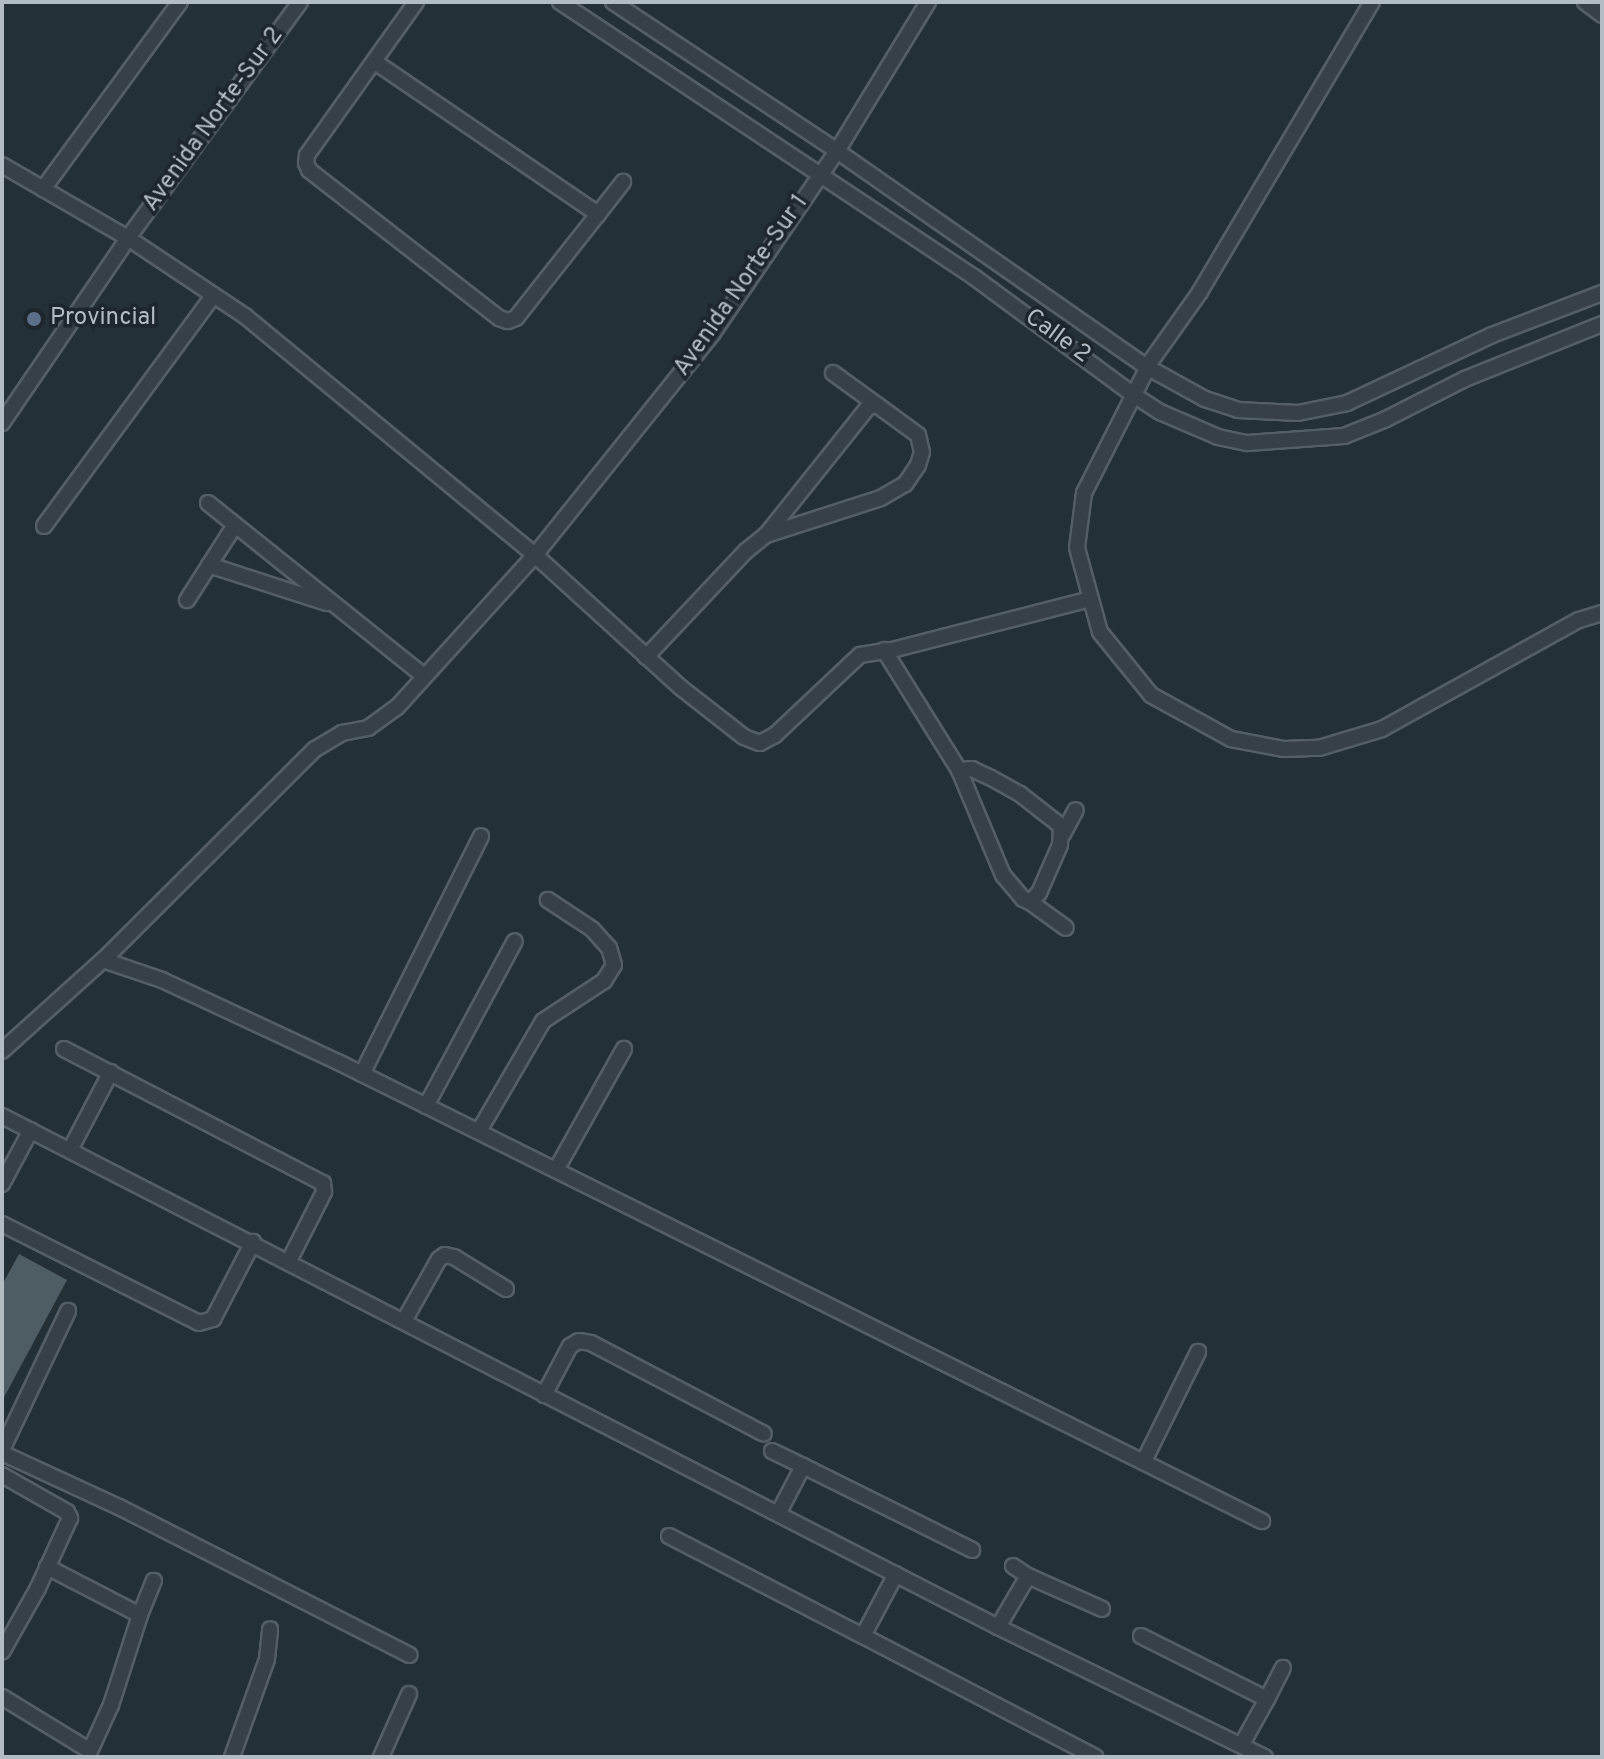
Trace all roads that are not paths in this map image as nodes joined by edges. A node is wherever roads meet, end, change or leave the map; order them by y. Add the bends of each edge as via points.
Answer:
1 (180, 2) edge
2 (300, 2) edge
3 (416, 2) edge
4 (560, 2) edge
5 (613, 2) edge
6 (928, 2) edge
7 (1372, 2) edge
8 (1585, 2) edge
9 (1602, 15) edge
10 (375, 62) junction
11 (837, 151) junction
12 (2, 165) edge
13 (821, 173) junction
14 (623, 182) dead end
15 (43, 189) junction
16 (598, 214) junction
17 (128, 238) junction
18 (1602, 293) edge
19 (213, 296) junction
20 (1602, 324) edge
21 (1147, 367) junction
22 (833, 373) dead end
23 (1132, 394) junction
24 (877, 405) junction
25 (2, 423) edge
26 (799, 492) junction
27 (208, 503) dead end
28 (819, 519) junction
29 (235, 525) junction
30 (44, 526) dead end
31 (766, 535) junction
32 (535, 555) junction
33 (209, 565) junction
34 (1091, 599) junction
35 (187, 600) dead end
36 (335, 605) junction
37 (1602, 613) edge
38 (884, 650) junction
39 (646, 657) junction
40 (424, 676) junction
41 (959, 770) junction
42 (1076, 810) dead end
43 (1063, 834) junction
44 (481, 836) dead end
45 (548, 900) dead end
46 (1030, 902) junction
47 (1066, 928) dead end
48 (515, 941) dead end
49 (103, 960) junction
50 (64, 1049) dead end
51 (624, 1049) dead end
52 (2, 1051) edge
53 (111, 1072) junction
54 (362, 1074) junction
55 (426, 1106) junction
56 (2, 1116) edge
57 (31, 1130) junction
58 (479, 1131) junction
59 (70, 1150) junction
60 (556, 1170) junction
61 (2, 1184) edge
62 (2, 1224) edge
63 (253, 1242) junction
64 (289, 1261) junction
65 (506, 1289) dead end
66 (68, 1311) dead end
67 (404, 1321) junction
68 (1198, 1352) dead end
69 (544, 1395) junction
70 (764, 1434) dead end
71 (2, 1451) edge
72 (772, 1451) dead end
73 (1144, 1461) junction
74 (803, 1466) junction
75 (2, 1475) edge
76 (779, 1512) junction
77 (1262, 1521) dead end
78 (669, 1536) dead end
79 (972, 1550) dead end
80 (1013, 1566) dead end
81 (47, 1567) junction
82 (896, 1574) junction
83 (1028, 1576) junction
84 (154, 1581) dead end
85 (1102, 1609) dead end
86 (140, 1615) junction
87 (998, 1627) junction
88 (270, 1629) dead end
89 (863, 1636) junction
90 (1141, 1636) dead end
91 (2, 1652) edge
92 (410, 1655) dead end
93 (1283, 1668) dead end
94 (409, 1694) dead end
95 (2, 1697) edge
96 (1267, 1699) junction
97 (1242, 1744) junction
98 (95, 1754) edge
99 (232, 1757) edge
100 (381, 1757) edge
101 (1095, 1757) edge
102 (1265, 1757) edge

1 - 15 street
2 - 17 street, Avenida Norte-Sur 2
3 - 10 street
4 - 13 street, Calle 2
5 - 11 street
6 - 11 street, Avenida Norte-Sur 1
7 - 21 street via 1200,292
8 - 9 street
10 - 16 street
10 - 16 street via 307,155 309,170 499,318 516,318
11 - 13 street, Avenida Norte-Sur 1
11 - 21 street
12 - 15 street
13 - 23 street, Calle 2 via 1044,326
13 - 32 street, Avenida Norte-Sur 1 via 713,333
14 - 16 street
15 - 17 street
17 - 19 street
17 - 25 street, Avenida Norte-Sur 2
18 - 21 street via 1492,335 1327,409 1238,410 1205,399
19 - 30 street
19 - 32 street via 245,316
20 - 23 street, Calle 2 via 1505,361 1344,436 1247,443 1218,437
21 - 23 street
22 - 24 street
23 - 34 street via 1084,493 1077,548
24 - 26 street via 858,415
24 - 28 street via 918,435 918,465 905,484 881,498
26 - 28 street via 804,510
26 - 31 street
27 - 29 street
28 - 31 street
29 - 33 street
29 - 36 street
31 - 39 street
32 - 39 street
32 - 40 street, Avenida Norte-Sur 1
33 - 35 street
33 - 36 street
34 - 37 street via 1100,632 1151,695 1231,739 1284,749 1319,748 1382,729 1579,620
34 - 38 street
36 - 40 street
38 - 39 street via 860,655 760,743 744,737
38 - 41 street
40 - 49 street, Avenida Norte-Sur 1 via 397,707 368,728 342,733 315,749
41 - 43 street via 972,769 1020,794 1052,817
41 - 46 street via 1003,875
42 - 43 street
43 - 46 street via 1039,893
44 - 54 street
45 - 58 street via 592,929 609,948 614,965 604,981 543,1021
46 - 47 street
48 - 55 street
49 - 52 street, Avenida Norte-Sur 1
49 - 54 street via 162,980
50 - 53 street
51 - 60 street
53 - 59 street
53 - 64 street via 323,1183 324,1192
54 - 55 street
55 - 58 street
56 - 57 street
57 - 59 street
57 - 61 street
58 - 60 street
59 - 63 street
60 - 73 street
62 - 63 street via 199,1323 213,1319
63 - 64 street
64 - 67 street
65 - 67 street via 445,1255
66 - 71 street
67 - 69 street
68 - 73 street
69 - 70 street via 570,1346 591,1343
69 - 76 street
71 - 92 street
72 - 74 street
73 - 77 street
74 - 76 street
74 - 79 street
75 - 81 street via 67,1512 69,1524
76 - 82 street
78 - 89 street
80 - 83 street
81 - 86 street
81 - 91 street
82 - 87 street
82 - 89 street
83 - 85 street
83 - 87 street
84 - 86 street
86 - 98 street
87 - 97 street
88 - 99 street via 267,1659
89 - 101 street
90 - 96 street
93 - 96 street
94 - 100 street
95 - 98 street
96 - 97 street
97 - 102 street

